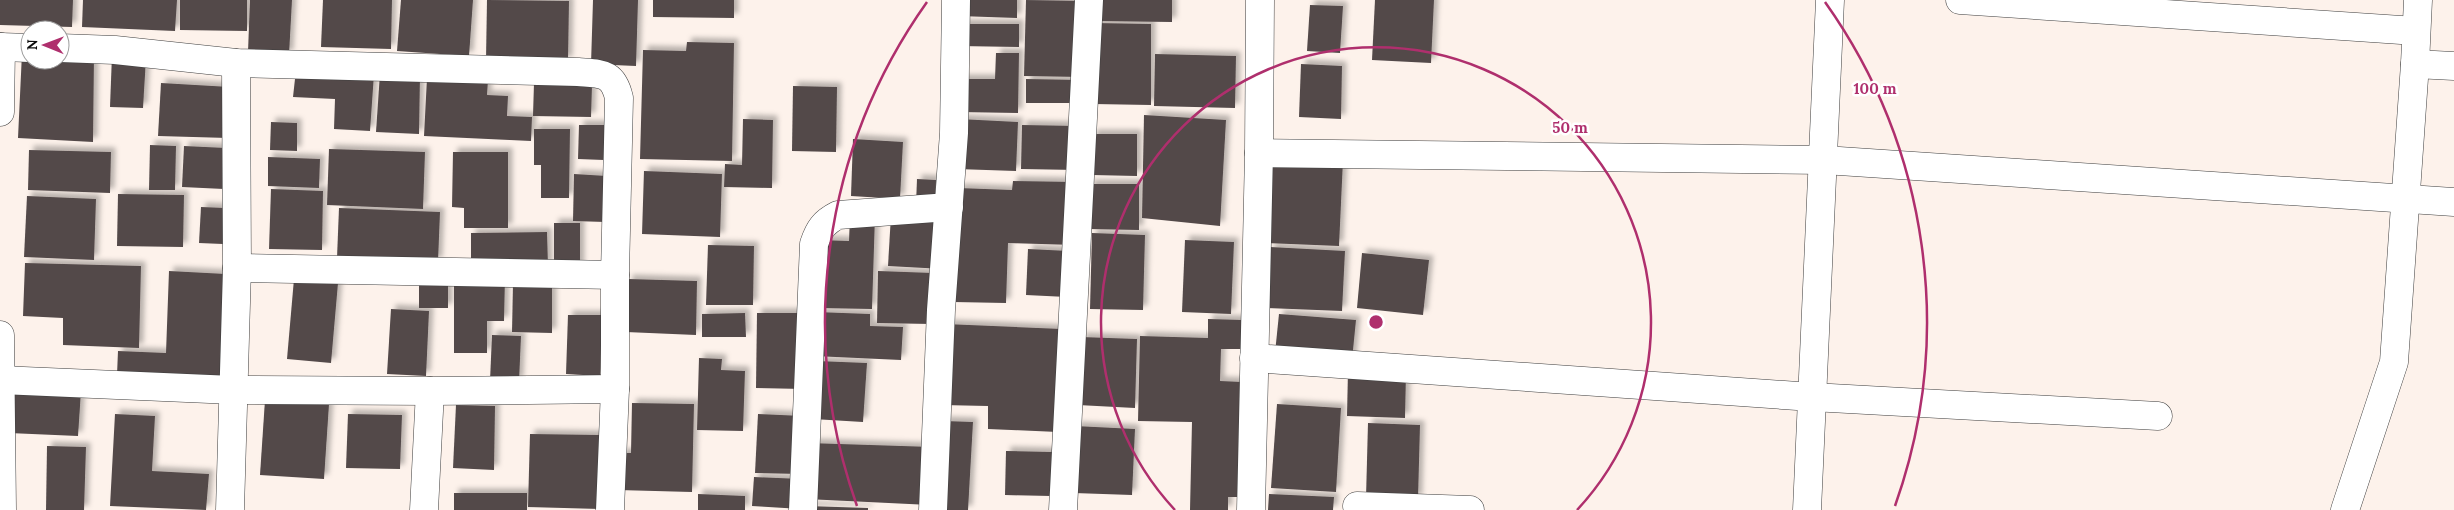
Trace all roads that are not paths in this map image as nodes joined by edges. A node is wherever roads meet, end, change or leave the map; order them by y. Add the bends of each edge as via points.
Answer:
1 (956, 0) edge
2 (1089, 0) edge
3 (1260, 0) edge
4 (1830, 0) edge
5 (1960, 0) edge
6 (2418, 0) edge
7 (2416, 32) junction
8 (0, 47) edge
9 (20, 48) edge
10 (70, 48) edge
11 (236, 63) junction
12 (2415, 64) junction
13 (2454, 66) edge
14 (0, 112) edge
15 (1259, 152) junction
16 (1824, 160) junction
17 (2406, 200) junction
18 (2454, 202) edge
19 (949, 208) junction
20 (237, 268) junction
21 (616, 275) junction
22 (0, 336) edge
23 (1254, 358) junction
24 (0, 380) edge
25 (615, 389) junction
26 (233, 390) junction
27 (430, 391) junction
28 (1812, 397) junction
29 (2158, 416) dead end
30 (1356, 506) dead end
31 (2, 510) edge
32 (230, 510) edge
33 (424, 510) edge
34 (610, 510) edge
35 (803, 510) edge
36 (933, 510) edge
37 (1064, 510) edge
38 (1251, 510) edge
39 (1470, 510) edge
40 (1807, 510) edge
41 (2345, 510) edge

1 - 19 street
2 - 37 street
3 - 15 street
4 - 16 street
5 - 7 street
6 - 7 street
7 - 12 street
8 - 9 street
8 - 14 street
10 - 11 street
11 - 20 street
11 - 21 street via 578,72 610,78 616,83 619,98
12 - 13 street
12 - 17 street
15 - 16 street
15 - 23 street
16 - 17 street
16 - 28 street
17 - 18 street
17 - 41 street via 2394,362
19 - 35 street via 838,215 826,221 818,232 814,244
19 - 36 street via 941,310
20 - 21 street
20 - 26 street
21 - 25 street
22 - 24 street
23 - 28 street
23 - 38 street
24 - 26 street
24 - 31 street
25 - 27 street
25 - 34 street
26 - 27 street
26 - 32 street
27 - 33 street
28 - 29 street
28 - 40 street
30 - 39 street

